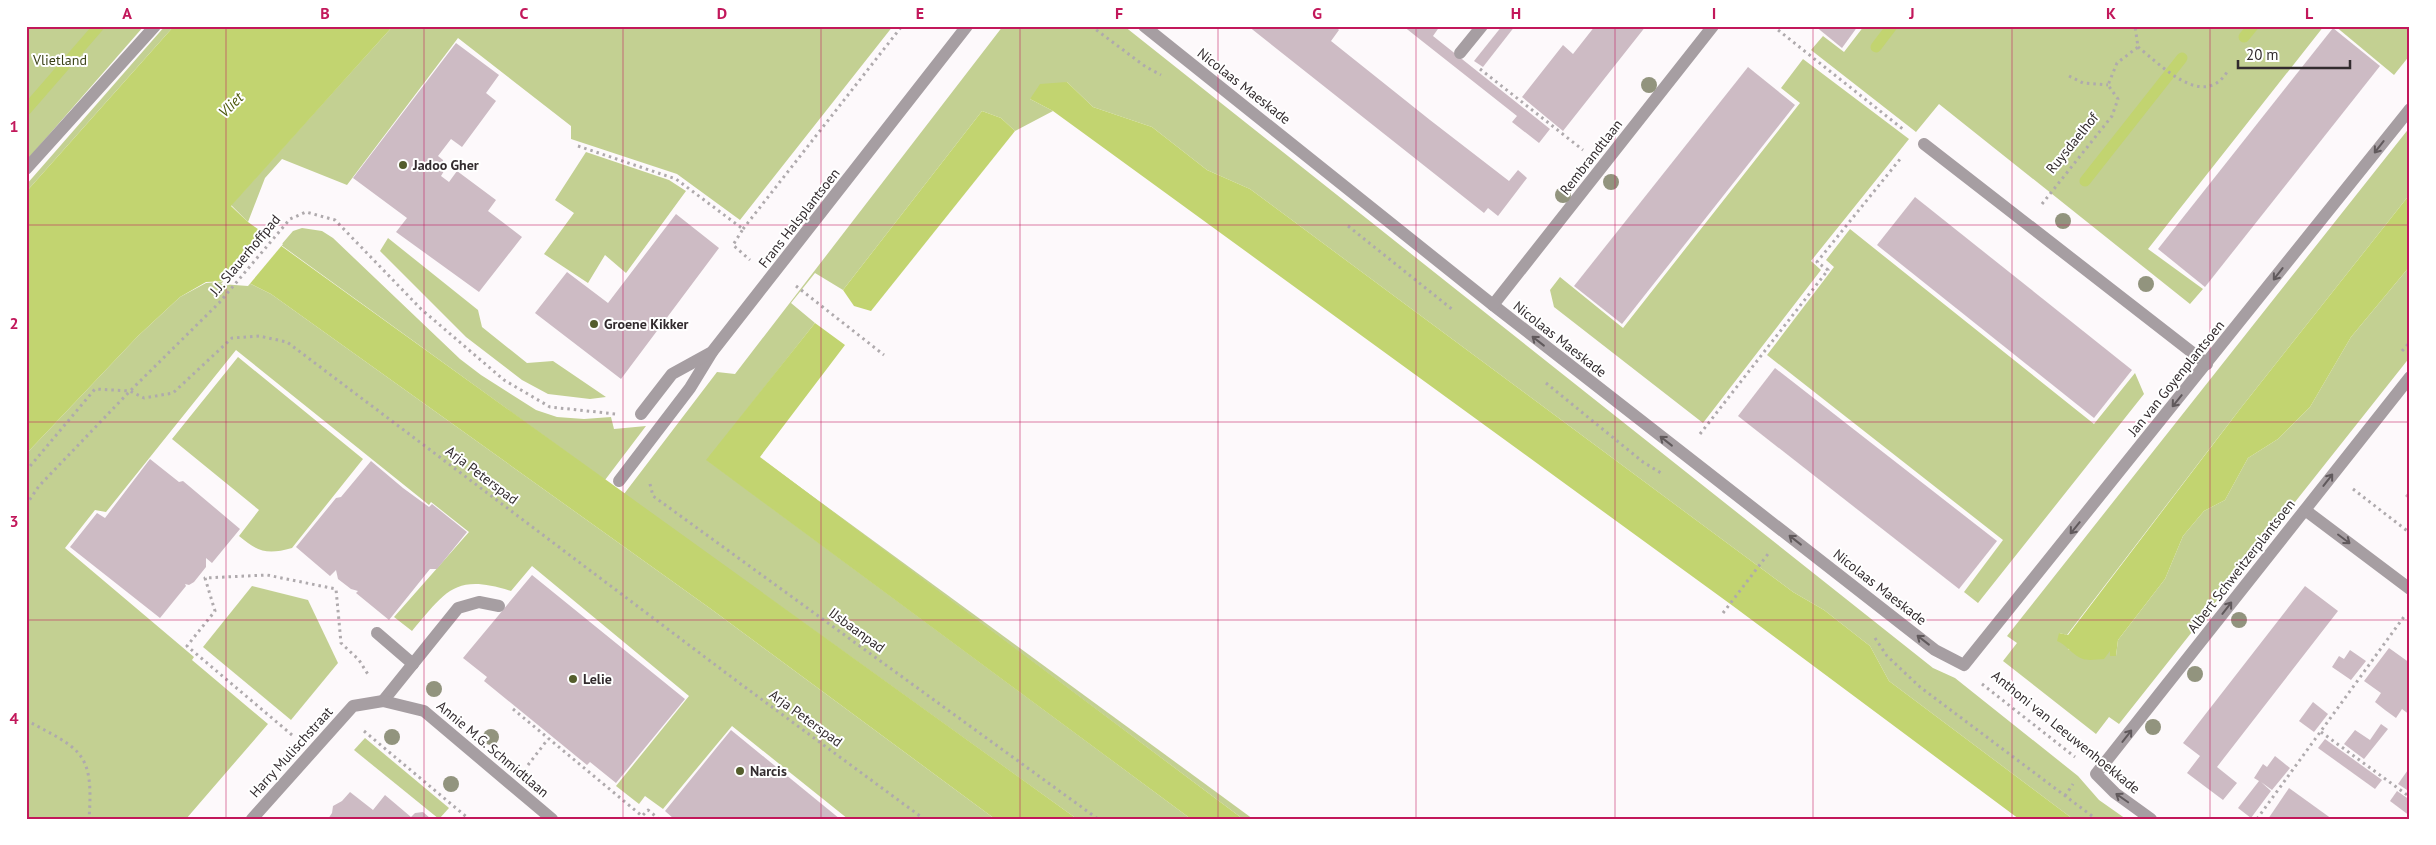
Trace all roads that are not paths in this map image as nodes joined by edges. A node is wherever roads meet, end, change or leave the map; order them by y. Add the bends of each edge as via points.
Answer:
1 (155, 26) edge
2 (966, 26) edge
3 (1144, 26) edge
4 (1482, 26) edge
5 (1713, 26) edge
6 (1460, 53) road end
7 (2410, 109) edge
8 (1920, 142) road end
9 (26, 169) edge
10 (1493, 305) junction
11 (712, 352) junction
12 (2207, 364) junction
13 (2410, 377) edge
14 (642, 414) road end
15 (619, 481) dead end
16 (2305, 510) junction
17 (2410, 589) edge
18 (499, 606) dead end
19 (377, 633) dead end
20 (413, 664) junction
21 (1964, 666) joint
22 (383, 701) junction
23 (348, 710) joint
24 (2096, 774) joint
25 (252, 819) edge
26 (552, 819) edge
27 (2151, 819) edge

1 - 9 street
2 - 11 street, Frans Halsplantsoen
3 - 10 street, Nicolaas Maeskade
4 - 6 street
5 - 10 street, Rembrandtlaan
7 -> 12 street, Jan van Goyenplantsoen
8 - 12 street
21 -> 10 street, Nicolaas Maeskade via 1935,650
11 - 14 street, Frans Halsplantsoen via 672,374
11 - 15 street via 690,388
12 -> 21 street, Jan van Goyenplantsoen
16 -> 13 street, Albert Schweitzerplantsoen
16 -> 17 street
24 -> 16 street, Albert Schweitzerplantsoen
18 - 20 street via 479,602 458,608
19 - 20 street
20 - 22 street
22 - 23 street, Annie M.G. Schmidtlaan
22 - 26 street, Annie M.G. Schmidtlaan via 424,711
23 - 25 street, Harry Mulischstraat
27 -> 24 street, Anthoni van Leeuwenhoekkade via 2115,793

